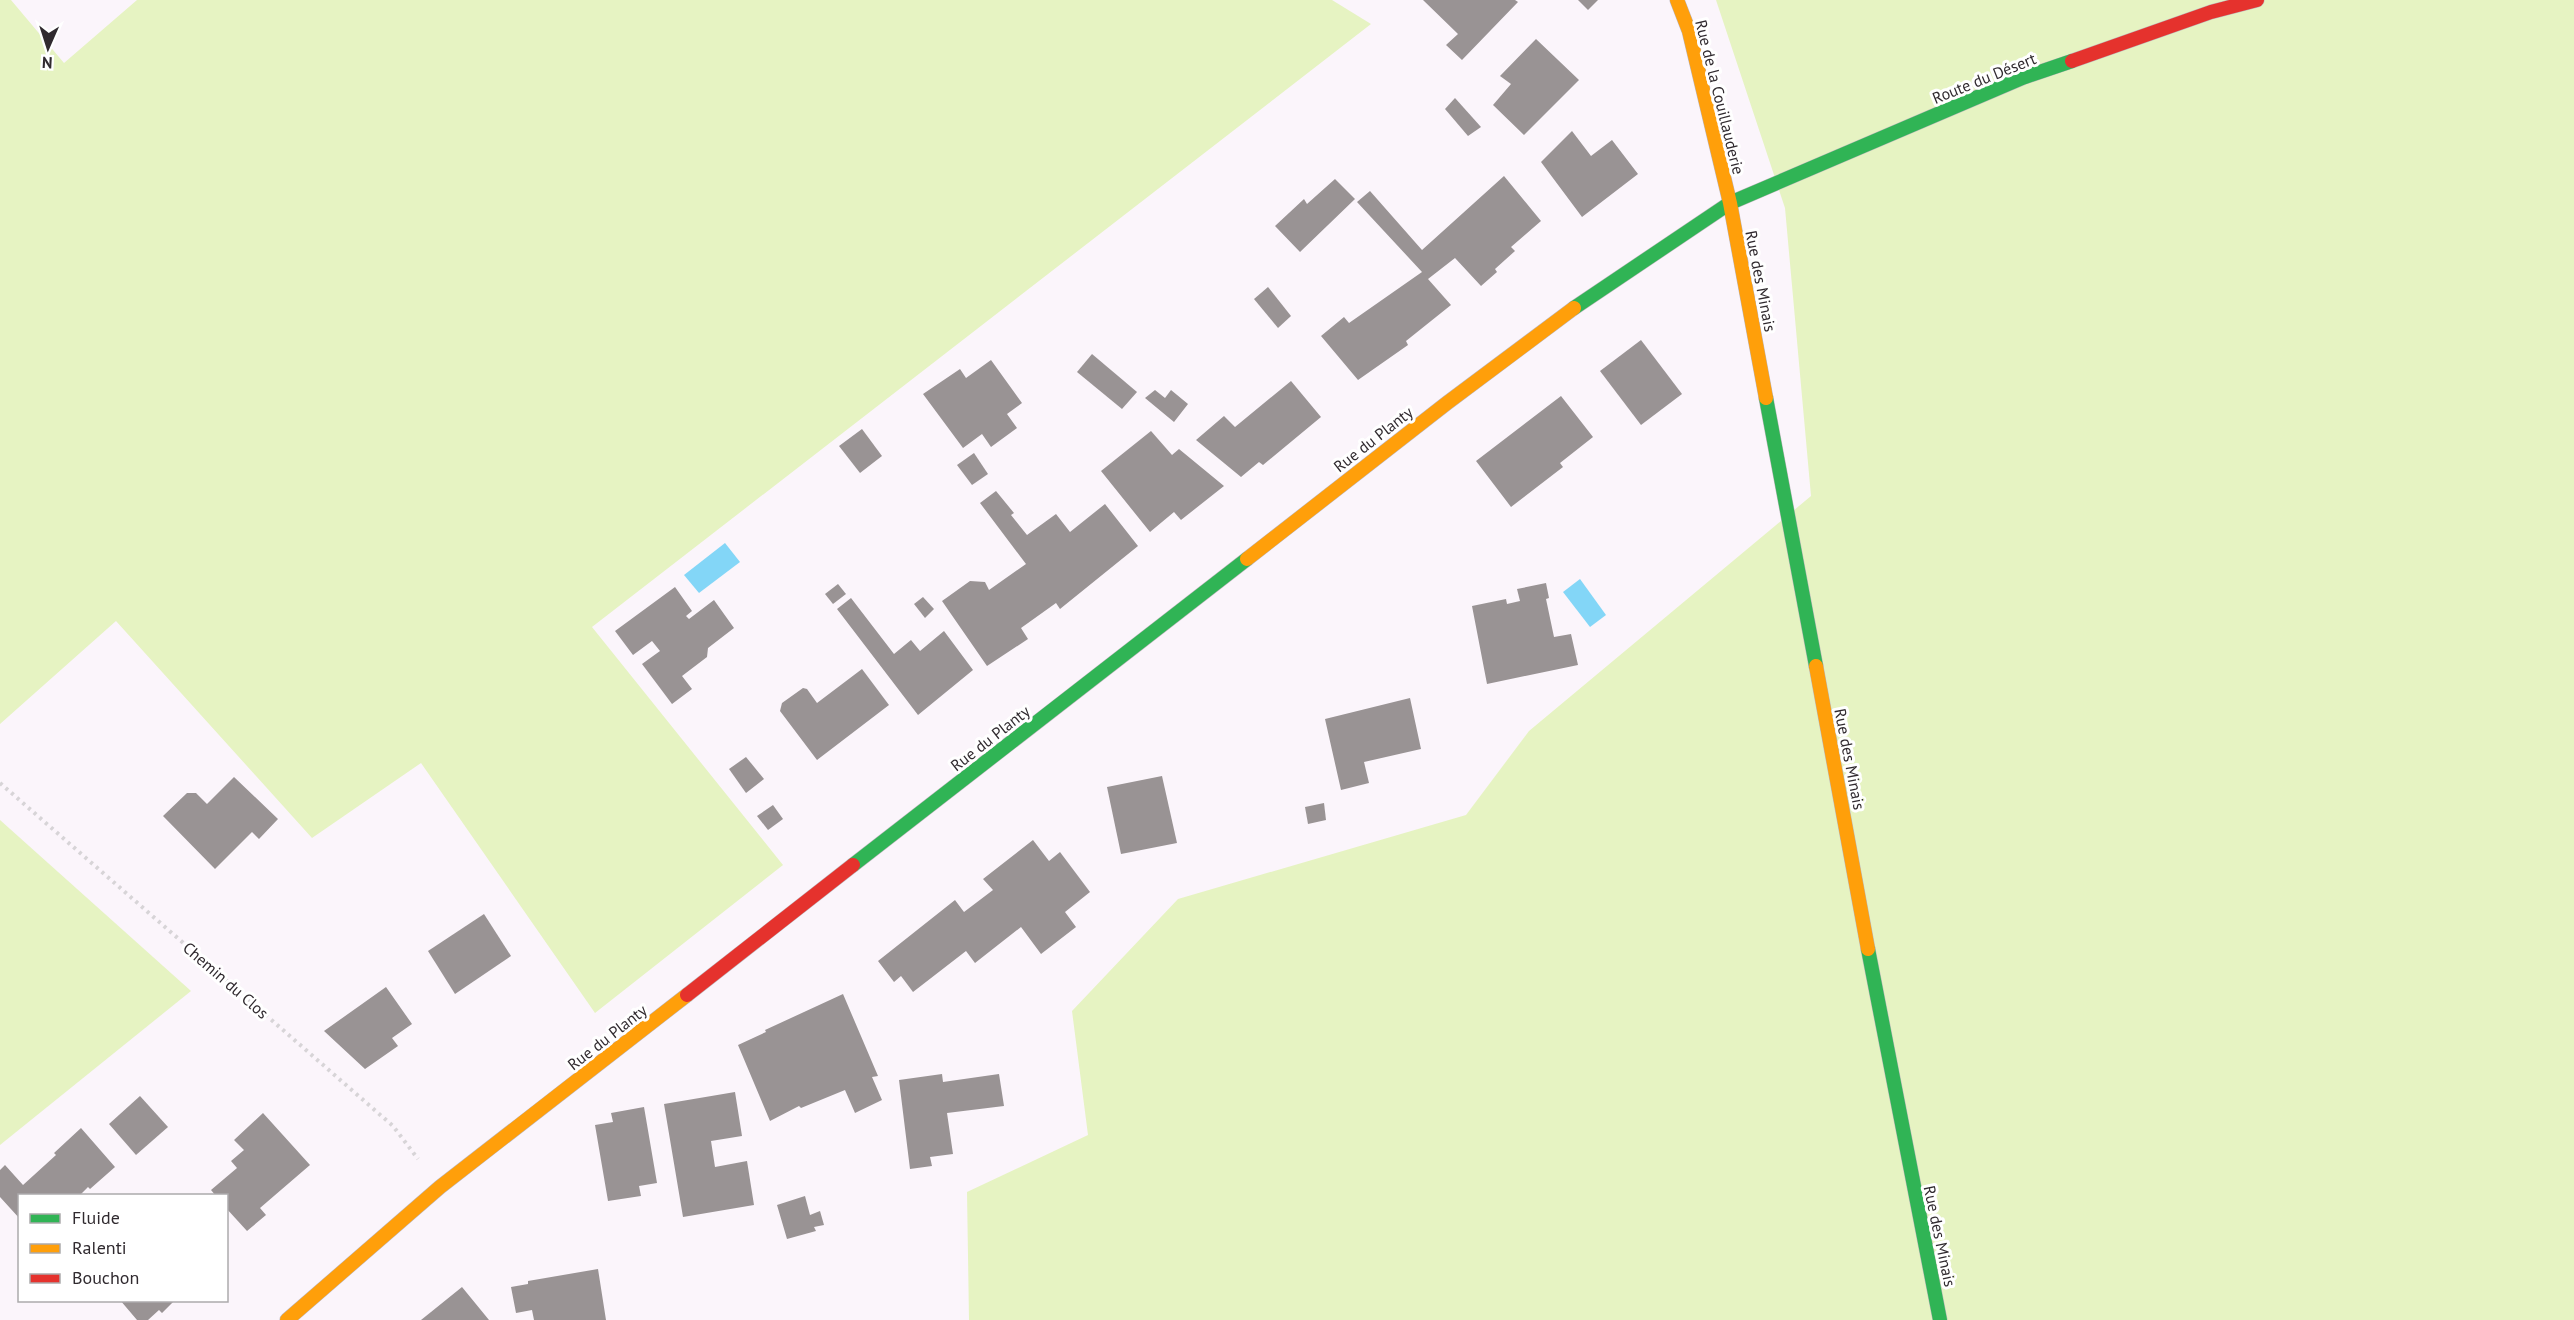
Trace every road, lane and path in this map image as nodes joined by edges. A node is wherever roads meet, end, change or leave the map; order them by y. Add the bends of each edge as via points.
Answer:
1 (1677, 0) edge
2 (2257, 0) edge
3 (1730, 203) junction
4 (0, 783) edge
5 (440, 1187) junction
6 (287, 1320) edge
7 (1940, 1320) edge

1 - 3 street, Rue de la Couillauderie via 1689,31
2 - 3 street, Route du Désert via 2211,12 2022,78
3 - 5 street, Rue du Planty via 1577,306 1447,403
3 - 7 street, Rue des Minais
4 - 5 path, Chemin du Clos via 393,1126
5 - 6 street, Rue du Planty

